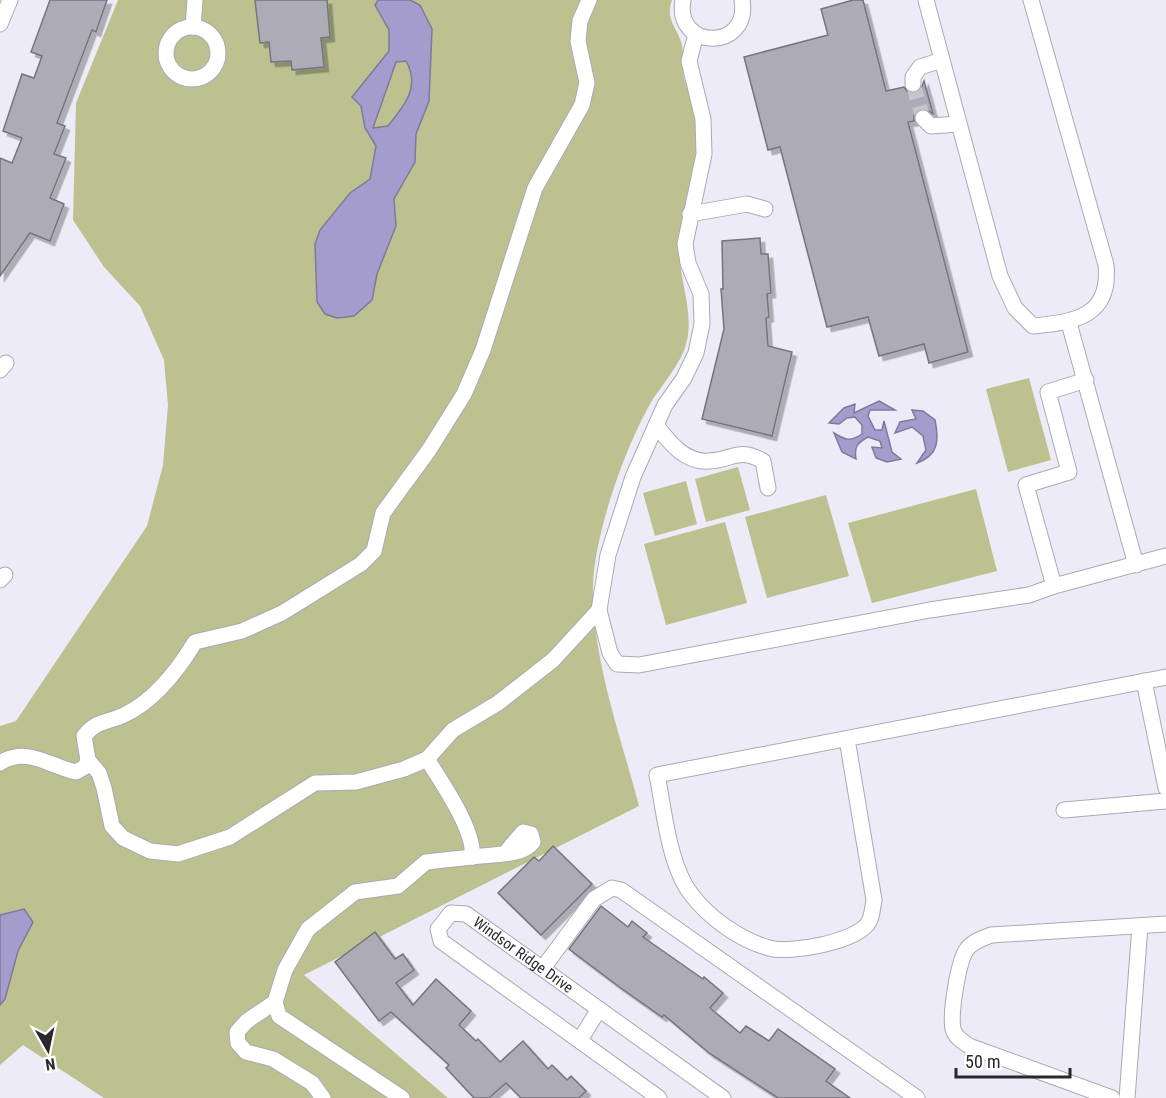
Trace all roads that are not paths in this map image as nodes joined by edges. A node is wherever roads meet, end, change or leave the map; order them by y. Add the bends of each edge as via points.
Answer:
1 (10, 0) edge
2 (195, 0) edge
3 (589, 0) edge
4 (683, 0) edge
5 (742, 0) edge
6 (926, 0) edge
7 (1031, 0) edge
8 (0, 24) edge
9 (193, 27) dead end
10 (696, 34) junction
11 (942, 60) junction
12 (913, 84) dead end
13 (923, 118) dead end
14 (959, 124) junction
15 (765, 209) dead end
16 (690, 214) junction
17 (1070, 323) junction
18 (1086, 380) junction
19 (656, 425) junction
20 (768, 488) dead end
21 (1166, 556) edge
22 (1136, 565) junction
23 (1054, 586) junction
24 (599, 610) junction
25 (1166, 677) edge
26 (1144, 681) junction
27 (847, 739) junction
28 (427, 759) junction
29 (88, 760) junction
30 (0, 763) edge
31 (1166, 788) edge
32 (1166, 801) edge
33 (1064, 810) dead end
34 (507, 852) dead end
35 (472, 856) junction
36 (1166, 924) edge
37 (1140, 926) junction
38 (543, 968) junction
39 (275, 1002) junction
40 (599, 1009) junction
41 (580, 1040) junction
42 (323, 1098) edge
43 (402, 1098) edge
44 (659, 1098) edge
45 (723, 1098) edge
46 (917, 1098) edge
47 (1112, 1098) edge
48 (1127, 1098) edge

1 - 8 street
2 - 9 street
3 - 29 street via 580,21 578,41 587,83 582,105 535,188 483,350 464,394 383,513 374,551 361,564 282,613 242,631 195,642 183,663 151,697 125,714 93,725 84,736
4 - 10 street via 684,20
5 - 10 street via 742,17 731,32 714,39
6 - 11 street
7 - 17 street via 1106,265 1108,285 1096,309
10 - 16 street via 689,61 703,118 704,154
11 - 12 street via 920,67
11 - 14 street
13 - 14 street via 931,126
14 - 17 street via 1000,276 1015,308 1034,326
15 - 16 street via 747,204
16 - 19 street via 685,244 701,294 702,324 696,353
17 - 18 street
18 - 22 street
18 - 23 street via 1048,392 1069,472 1026,485
19 - 20 street via 674,446 693,459 708,461 740,453 763,461
19 - 24 street via 633,477 608,555
21 - 22 street
22 - 23 street
23 - 24 street via 1029,595 639,665 617,664 610,653
24 - 28 street via 553,660 498,703 453,730
25 - 26 street
26 - 27 street
26 - 31 street
27 - 27 street via 657,775 681,877 703,907 749,941 772,949 794,949 853,935 868,923 874,900
28 - 29 street via 356,782 315,783 230,837 178,854 163,854 123,838 112,826 99,773
28 - 35 street via 464,823 473,847
29 - 30 street via 76,772 21,755
32 - 33 street
34 - 35 street
35 - 39 street via 426,862 398,886 355,892 308,928 285,970
36 - 37 street
37 - 47 street via 991,935 967,949 953,1012 953,1029 969,1046
37 - 48 street
38 - 40 street, Windsor Ridge Drive
38 - 41 street, Windsor Ridge Drive via 466,914 451,913 438,929 441,941
38 - 46 street via 594,899 612,888 621,890
39 - 42 street via 237,1032 238,1043 246,1052 273,1059 312,1083
39 - 43 street via 279,1016
40 - 41 street
40 - 45 street, Windsor Ridge Drive
41 - 44 street, Windsor Ridge Drive

